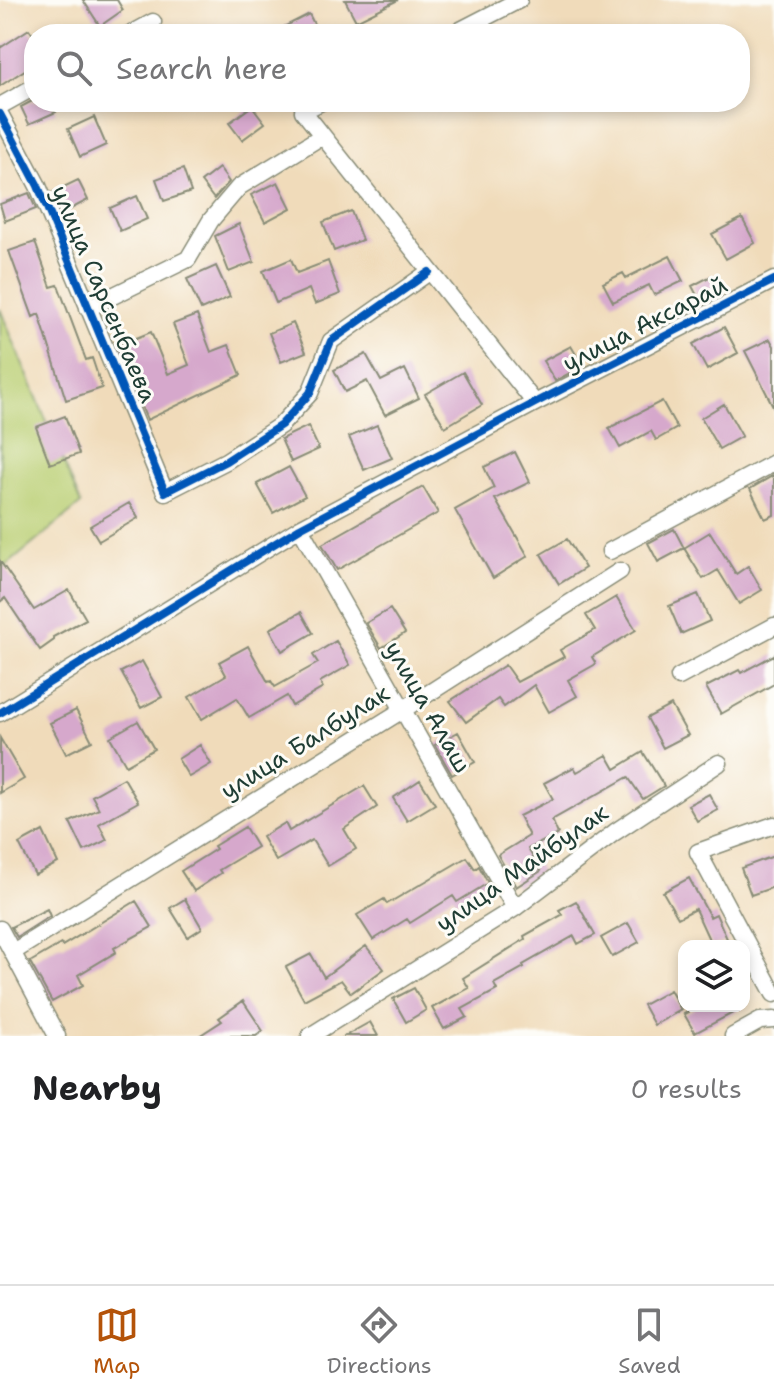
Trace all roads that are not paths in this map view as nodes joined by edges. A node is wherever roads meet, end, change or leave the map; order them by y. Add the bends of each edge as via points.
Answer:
1 (519, 0) edge
2 (153, 22) dead end
3 (149, 24) edge
4 (472, 24) edge
5 (24, 93) edge
6 (0, 106) edge
7 (304, 112) edge
8 (0, 114) edge
9 (322, 136) junction
10 (429, 272) junction
11 (774, 280) edge
12 (88, 308) junction
13 (535, 403) junction
14 (774, 463) edge
15 (300, 528) junction
16 (610, 551) dead end
17 (620, 571) dead end
18 (774, 626) edge
19 (679, 677) dead end
20 (401, 711) junction
21 (0, 713) edge
22 (719, 763) dead end
23 (774, 825) edge
24 (515, 908) junction
25 (0, 929) edge
26 (13, 952) junction
27 (774, 994) edge
28 (774, 1020) edge
29 (57, 1036) edge
30 (310, 1036) edge
31 (733, 1036) edge

1 - 4 street
2 - 3 street
5 - 6 street
7 - 9 street
8 - 12 street, улица Сарсенбаева via 38,186
9 - 10 street
9 - 12 street via 239,187 188,259
10 - 12 street, улица Сарсенбаева via 331,341 310,393 281,425 165,492
10 - 13 street
11 - 13 street, улица Аксарай
13 - 15 street, улица Аксарай
14 - 16 street
15 - 20 street, улица Алаш
15 - 21 street, улица Аксарай
17 - 20 street, улица Балбулак
18 - 19 street
20 - 24 street, улица Алаш
20 - 26 street, улица Балбулак
22 - 24 street, улица Майбулак via 615,832
23 - 27 street via 698,852
24 - 30 street, улица Майбулак
25 - 26 street
26 - 29 street
28 - 31 street via 760,1021

